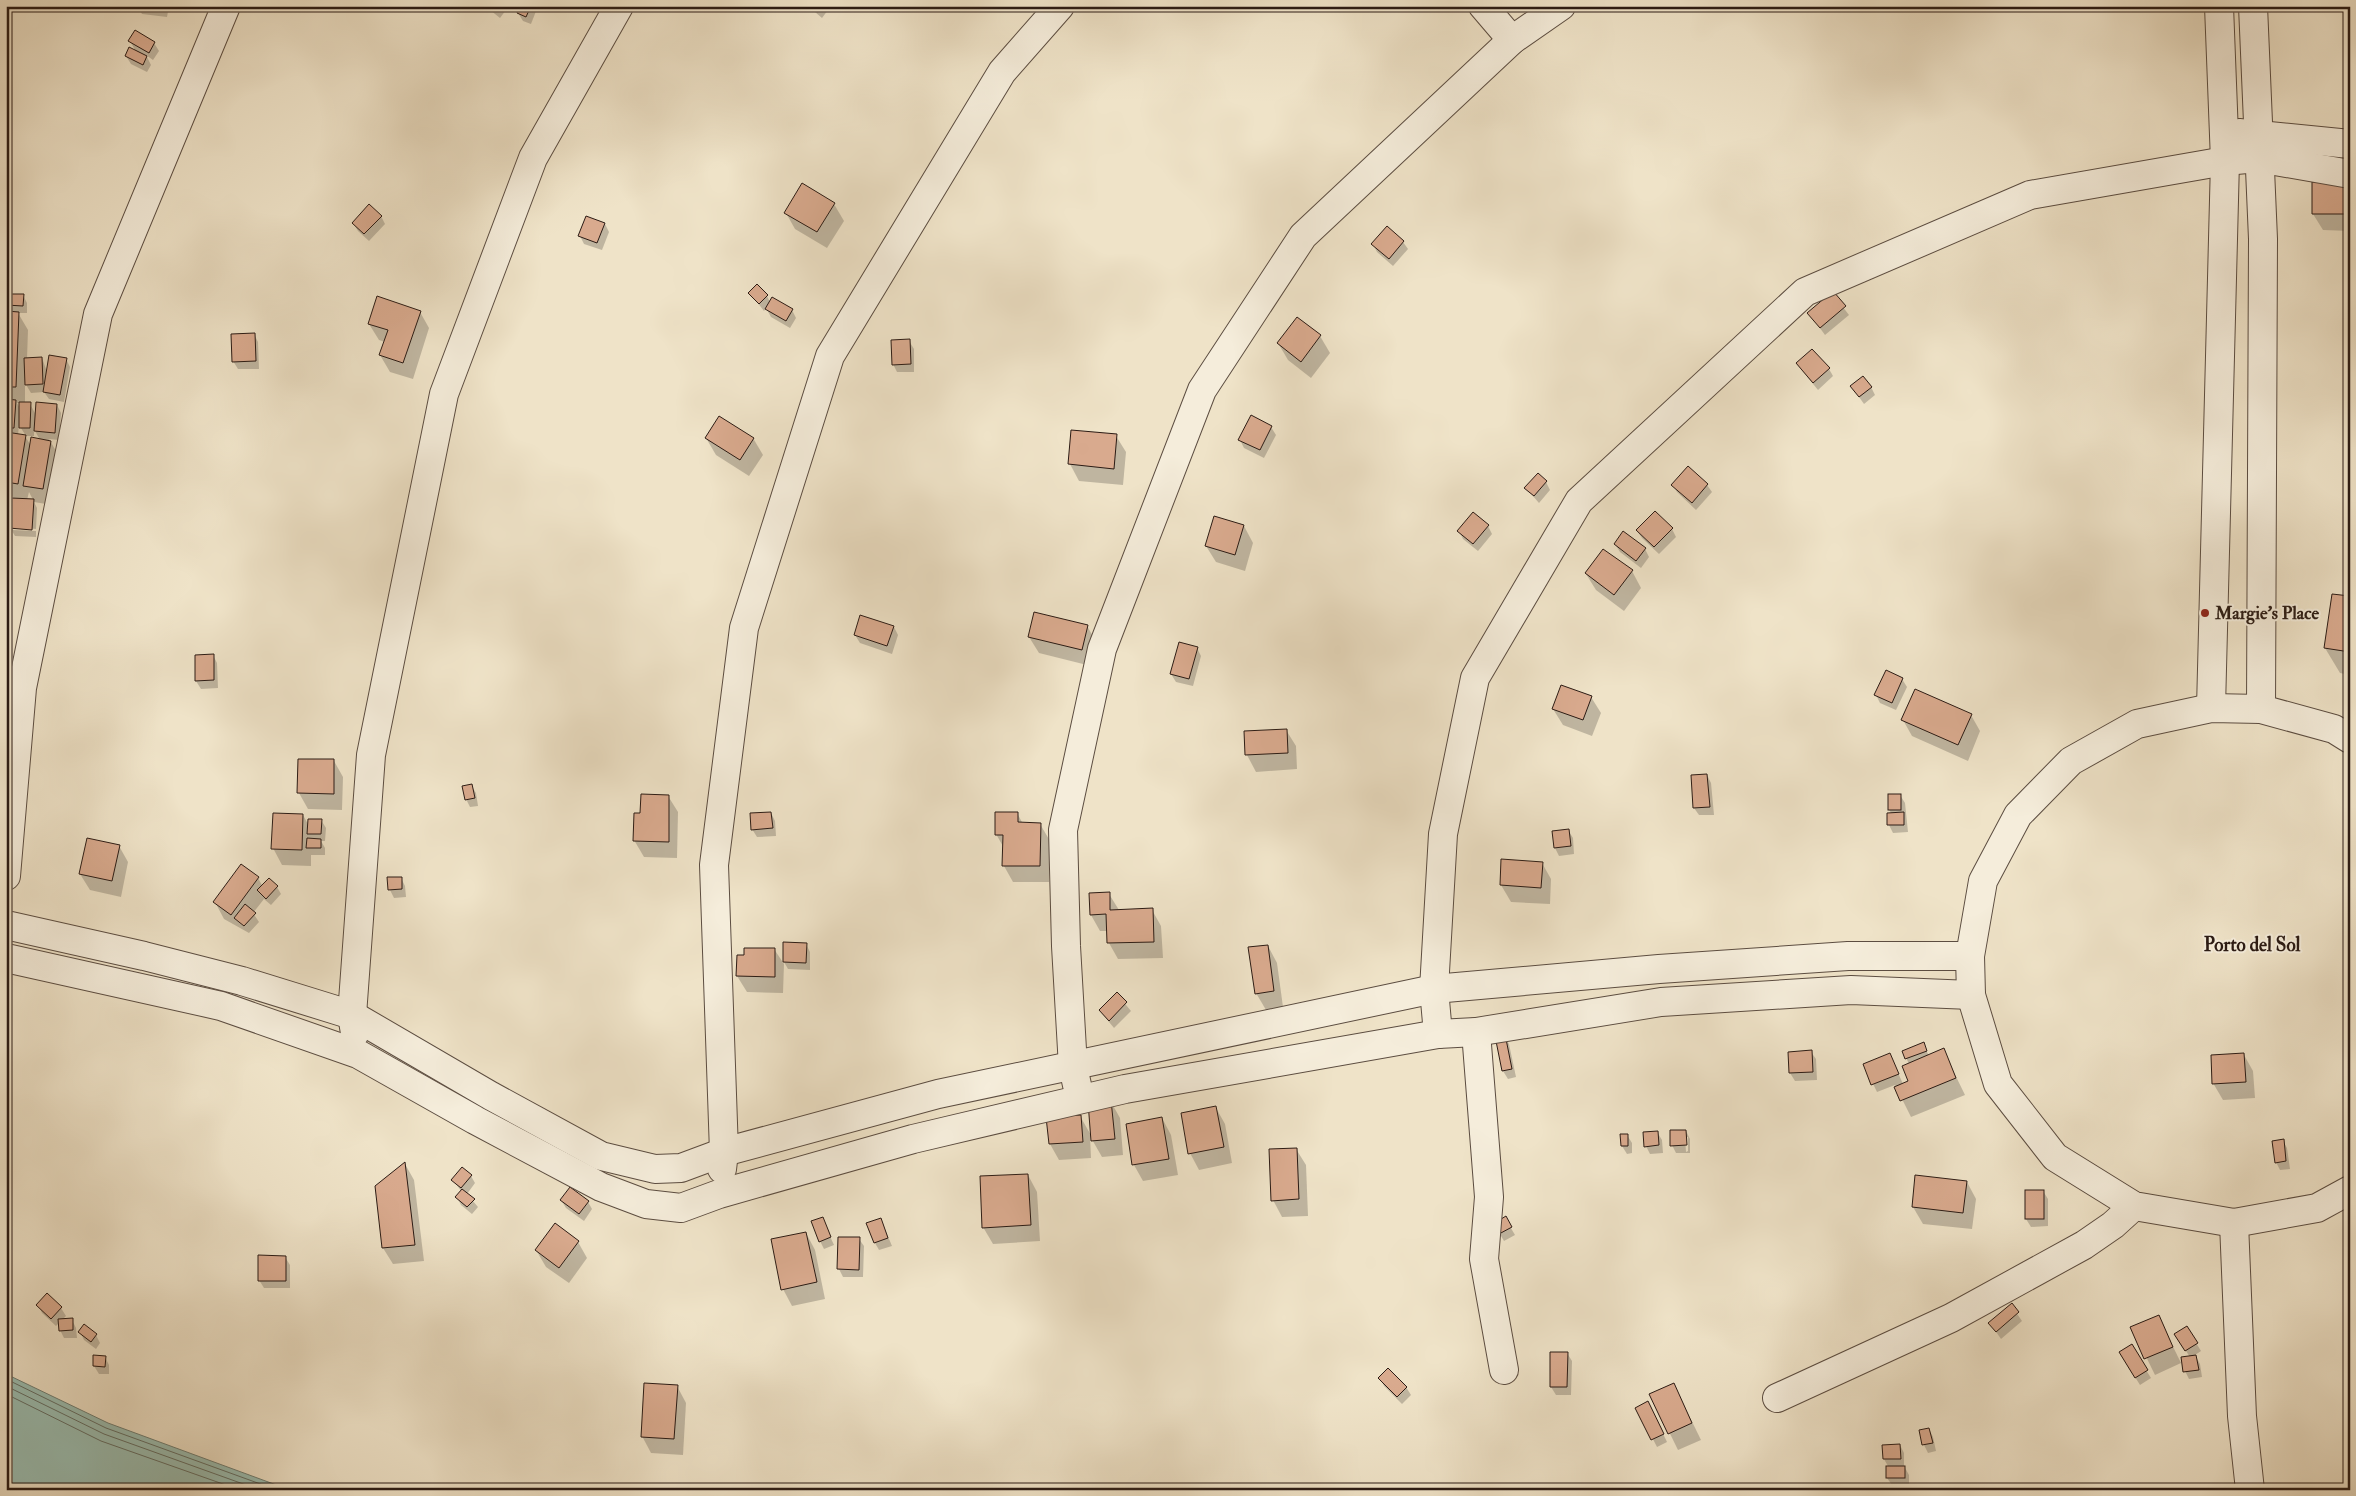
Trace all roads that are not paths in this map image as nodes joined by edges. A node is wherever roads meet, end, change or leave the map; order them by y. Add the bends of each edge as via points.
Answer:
1 (226, 6) edge
2 (619, 6) edge
3 (1060, 6) edge
4 (1483, 6) edge
5 (1561, 6) edge
6 (2219, 6) edge
7 (2252, 6) edge
8 (1512, 40) junction
9 (2224, 132) junction
10 (2350, 144) edge
11 (2257, 145) junction
12 (2225, 161) junction
13 (2350, 174) edge
14 (2211, 708) junction
15 (2261, 709) junction
16 (2350, 739) edge
17 (6, 876) edge
18 (6, 925) edge
19 (1970, 956) junction
20 (6, 958) edge
21 (1434, 989) junction
22 (1971, 995) junction
23 (352, 1015) junction
24 (1476, 1032) junction
25 (1438, 1034) junction
26 (358, 1054) junction
27 (1073, 1067) junction
28 (1080, 1100) junction
29 (724, 1152) junction
30 (2350, 1190) edge
31 (719, 1194) junction
32 (2134, 1206) junction
33 (2234, 1224) junction
34 (1504, 1370) dead end
35 (1777, 1398) dead end
36 (2250, 1490) edge

1 - 17 street via 98,314 22,688
2 - 23 street via 534,158 444,394 371,755
3 - 29 street via 1002,72 830,356 744,628 714,866
4 - 8 street
5 - 8 street
6 - 9 street
7 - 11 street
8 - 27 street via 1302,236 1202,390 1102,649 1063,830
9 - 11 street
9 - 12 street
10 - 11 street
11 - 12 street
11 - 13 street
11 - 15 street via 2263,239
12 - 14 street
12 - 21 street via 2030,195 1804,292 1579,501 1474,678 1443,834
14 - 15 street
14 - 19 street via 2137,724 2071,761 2051,781 2018,815 1983,881
15 - 16 street via 2334,729
18 - 23 street via 215,974
19 - 21 street via 1848,956
19 - 22 street
20 - 26 street via 221,1006
21 - 25 street
21 - 27 street
22 - 24 street via 1851,990 1661,1002
22 - 32 street via 1998,1084 2055,1157
23 - 26 street
23 - 29 street via 602,1156 655,1168 681,1168
24 - 25 street
24 - 34 street via 1489,1197 1484,1259
25 - 28 street via 1125,1089
26 - 31 street via 601,1187 646,1204 681,1208
27 - 28 street
27 - 29 street via 938,1094
28 - 31 street via 913,1139
29 - 31 street
30 - 33 street via 2317,1208
32 - 33 street
32 - 35 street via 2084,1245 1951,1318
33 - 36 street via 2242,1416

